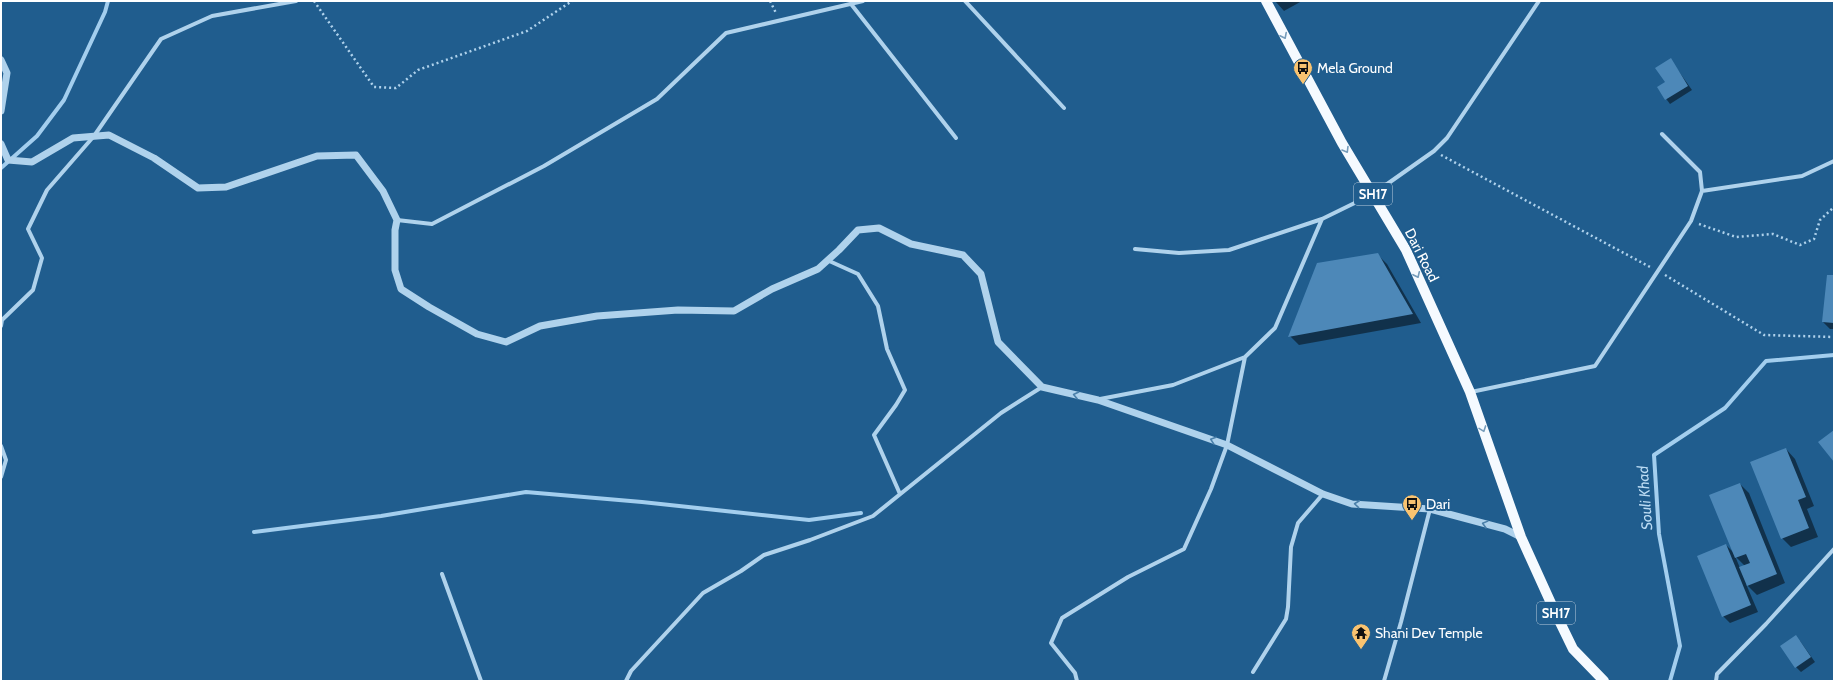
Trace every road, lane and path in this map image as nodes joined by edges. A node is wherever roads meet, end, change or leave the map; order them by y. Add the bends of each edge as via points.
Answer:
1 (296, 1) edge
2 (314, 1) edge
3 (572, 1) edge
4 (770, 1) edge
5 (863, 1) edge
6 (965, 1) edge
7 (1266, 1) edge
8 (1539, 1) edge
9 (851, 4) junction
10 (779, 20) junction
11 (1, 60) edge
12 (1064, 108) dead end
13 (1, 111) edge
14 (1662, 134) dead end
15 (94, 136) junction
16 (956, 138) dead end
17 (1, 144) edge
18 (1434, 151) junction
19 (1834, 161) edge
20 (1702, 191) junction
21 (1373, 194) junction
22 (1834, 207) edge
23 (1322, 219) junction
24 (398, 220) junction
25 (1691, 221) junction
26 (1135, 249) dead end
27 (828, 260) junction
28 (1659, 271) junction
29 (1, 326) edge
30 (1834, 337) edge
31 (1245, 357) junction
32 (1042, 387) junction
33 (1470, 392) junction
34 (1098, 400) junction
35 (1227, 445) junction
36 (1, 446) edge
37 (1, 477) edge
38 (900, 494) junction
39 (1323, 494) junction
40 (1430, 509) junction
41 (1521, 537) junction
42 (1834, 549) edge
43 (442, 574) dead end
44 (1253, 672) dead end
45 (481, 681) edge
46 (626, 681) edge
47 (1077, 681) edge
48 (1384, 681) edge
49 (1604, 681) edge
50 (1716, 681) edge

1 - 15 street via 212,16 161,39
2 - 3 path via 374,87 396,88 418,70 527,31
4 - 10 path
5 - 9 street
6 - 12 street
7 -> 21 main road, Dari Road / SH17 via 1342,143
8 - 18 street via 1447,138
9 - 10 street
9 - 16 street
10 - 24 street via 726,34 657,99 537,169 432,224
11 - 13 street via 8,72
14 - 20 street via 1700,172
15 - 17 street via 73,138 32,162 8,160
15 - 24 street via 109,135 154,158 198,188 226,187 317,156 356,155 383,191
15 - 29 street via 47,190 28,229 42,258 33,290 2,320
18 - 21 street
18 - 28 path
19 - 20 street via 1802,176
20 - 25 street
21 - 23 street
21 -> 33 main road, Dari Road / SH17 via 1406,250
22 - 25 path via 1820,220 1814,239 1800,245 1773,234 1736,237
23 - 26 street via 1229,250 1179,252
23 - 31 street via 1275,328
24 - 27 street via 394,270 401,289 429,308 477,334 506,342 540,326 597,316 678,310 734,311 772,289 818,269
25 - 28 street
27 - 32 street via 858,230 879,228 911,244 963,255 982,274 998,342
27 - 38 street via 858,274 878,306 887,349 905,390 874,435
28 - 30 path via 1764,335
28 - 33 street via 1595,366
31 - 34 street via 1172,385
31 - 35 street
34 -> 32 street
32 - 38 street via 1001,412
33 -> 41 main road, Dari Road / SH17
35 -> 34 street
35 - 39 street
35 - 47 street via 1211,490 1184,549 1128,577 1062,618 1051,643 1075,673
36 - 37 street via 6,460
38 - 46 street via 873,516 764,555 703,593 631,671
40 -> 39 street via 1352,504
39 - 44 street via 1298,522 1291,547 1286,619
41 -> 40 street
40 - 48 street
41 - 49 main road, SH17 via 1574,649
42 - 50 street via 1717,674
43 - 45 street

